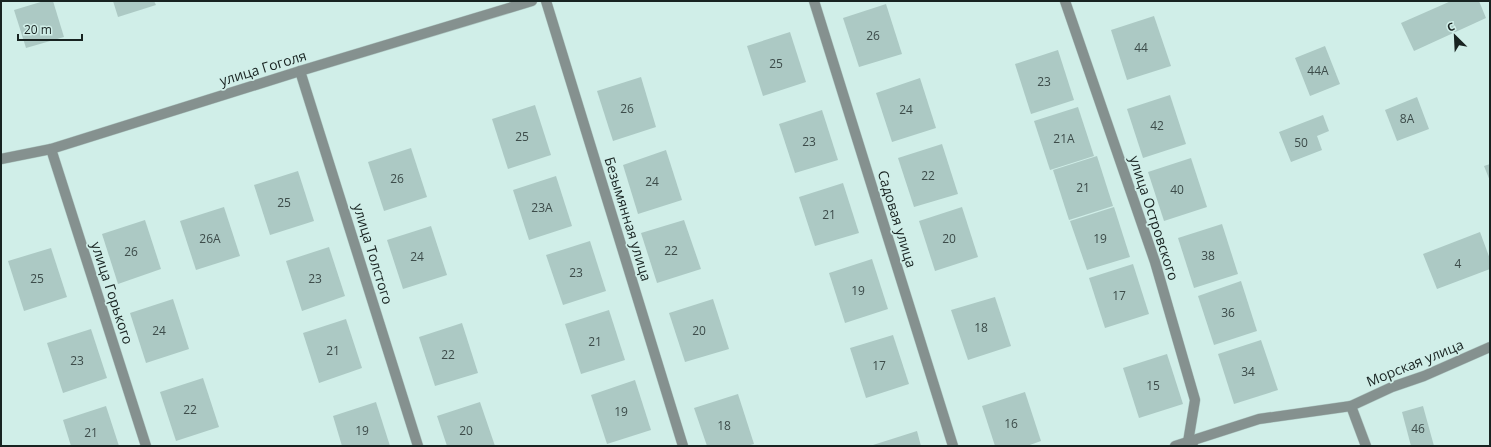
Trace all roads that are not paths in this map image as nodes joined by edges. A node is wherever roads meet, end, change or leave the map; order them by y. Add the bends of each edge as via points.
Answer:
1 (532, 1) edge
2 (546, 1) edge
3 (814, 1) edge
4 (1065, 1) edge
5 (300, 71) junction
6 (51, 150) junction
7 (1, 159) edge
8 (1490, 347) edge
9 (1351, 406) junction
10 (1190, 444) edge
11 (146, 446) edge
12 (418, 446) edge
13 (683, 446) edge
14 (953, 446) edge
15 (1175, 446) edge
16 (1366, 446) edge

1 - 5 street, улица Гоголя
2 - 13 street, Безымянная улица
3 - 14 street, Садовая улица
4 - 10 street, улица Островского via 1155,262 1195,400
5 - 6 street, улица Гоголя
5 - 12 street, улица Толстого
6 - 7 street, улица Гоголя
6 - 11 street, улица Горького
8 - 9 street, Морская улица
9 - 10 street, Морская улица via 1259,419
9 - 16 street
10 - 15 street, Морская улица

